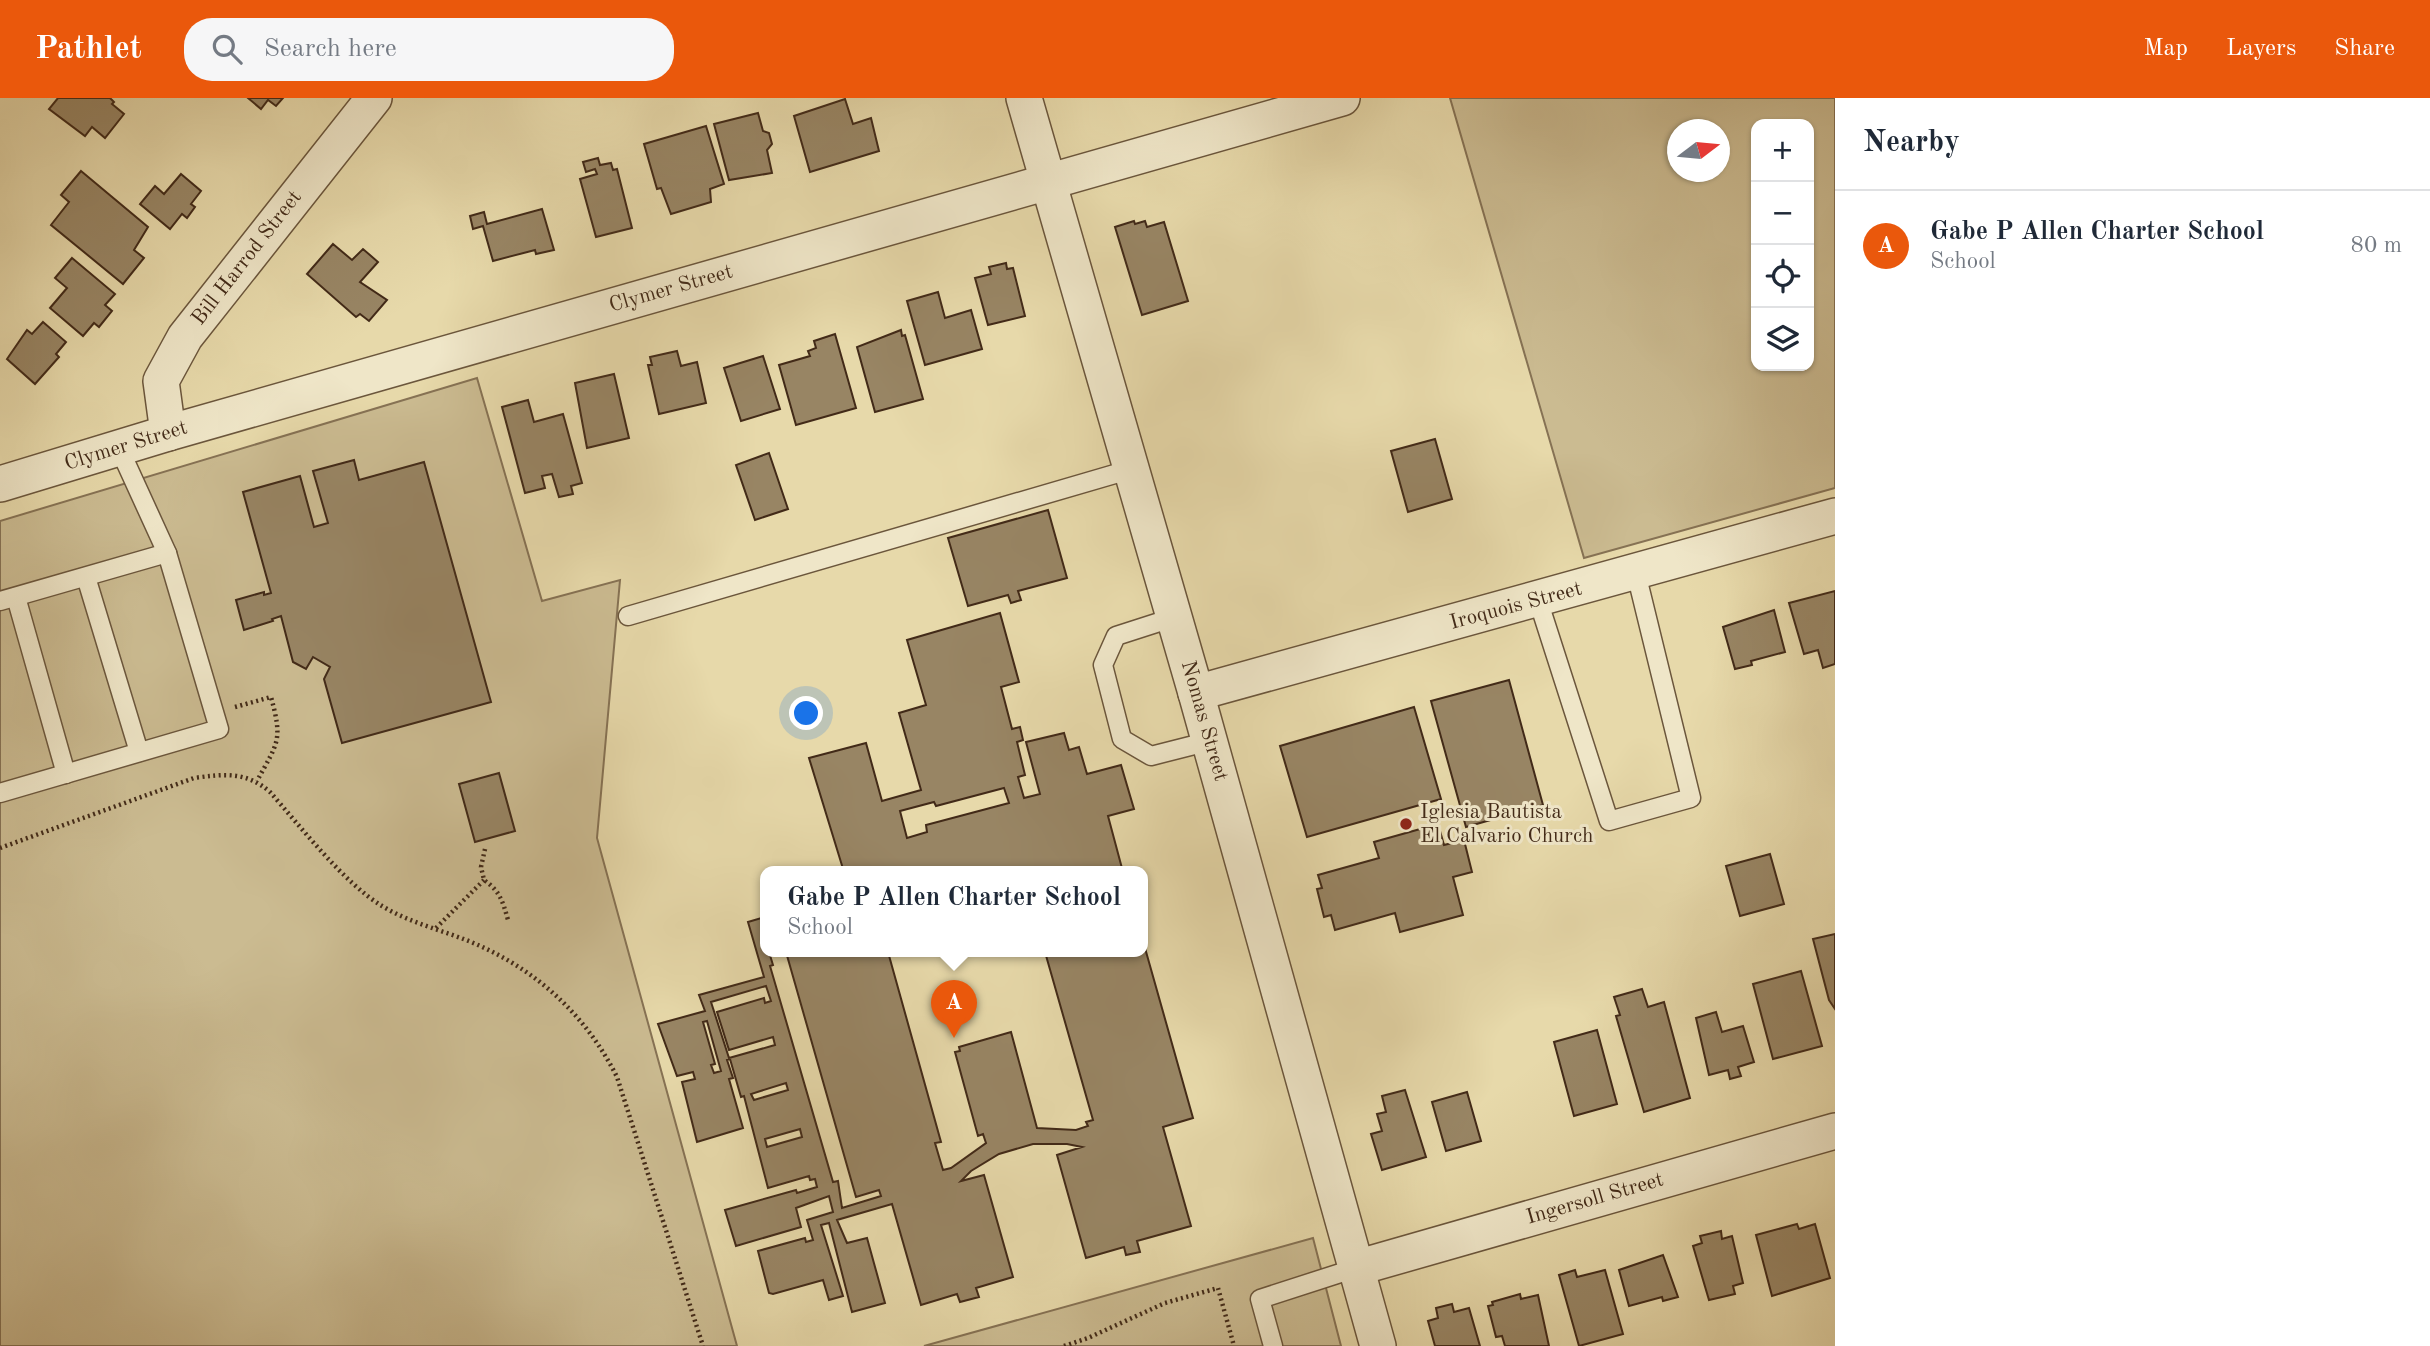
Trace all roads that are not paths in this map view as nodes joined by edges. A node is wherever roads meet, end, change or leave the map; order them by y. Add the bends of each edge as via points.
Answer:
1 (374, 98) edge
2 (1024, 98) edge
3 (1342, 98) edge
4 (1047, 181) junction
5 (168, 433) junction
6 (119, 448) junction
7 (1132, 469) junction
8 (0, 484) edge
9 (1835, 516) edge
10 (167, 553) junction
11 (1636, 573) junction
12 (86, 576) junction
13 (8, 599) edge
14 (1538, 600) junction
15 (628, 615) dead end
16 (1175, 617) junction
17 (1196, 693) junction
18 (1210, 741) junction
19 (139, 752) junction
20 (66, 774) junction
21 (0, 793) edge
22 (1835, 1131) edge
23 (1356, 1268) junction
24 (1273, 1346) edge
25 (1378, 1346) edge

1 - 5 street, Bill Harrod Street via 184,337 161,381
2 - 4 street, Nomas Street
3 - 4 street, Clymer Street
4 - 5 street, Clymer Street
4 - 7 street, Nomas Street
5 - 6 street, Clymer Street
6 - 8 street, Clymer Street
6 - 10 lane
7 - 15 lane
7 - 16 street, Nomas Street
9 - 11 street, Iroquois Street
10 - 12 lane
10 - 19 lane via 219,729
11 - 14 street, Iroquois Street
11 - 14 lane via 1692,798 1609,821
12 - 13 lane
12 - 19 lane
13 - 20 lane
14 - 17 street, Iroquois Street
16 - 17 street, Nomas Street
16 - 18 lane via 1115,636 1111,645 1103,665 1122,739 1151,756
17 - 18 street, Nomas Street
18 - 23 street, Nomas Street
19 - 20 lane
20 - 21 lane
22 - 23 street, Ingersoll Street
23 - 24 lane via 1260,1298
23 - 25 street, Nomas Street

